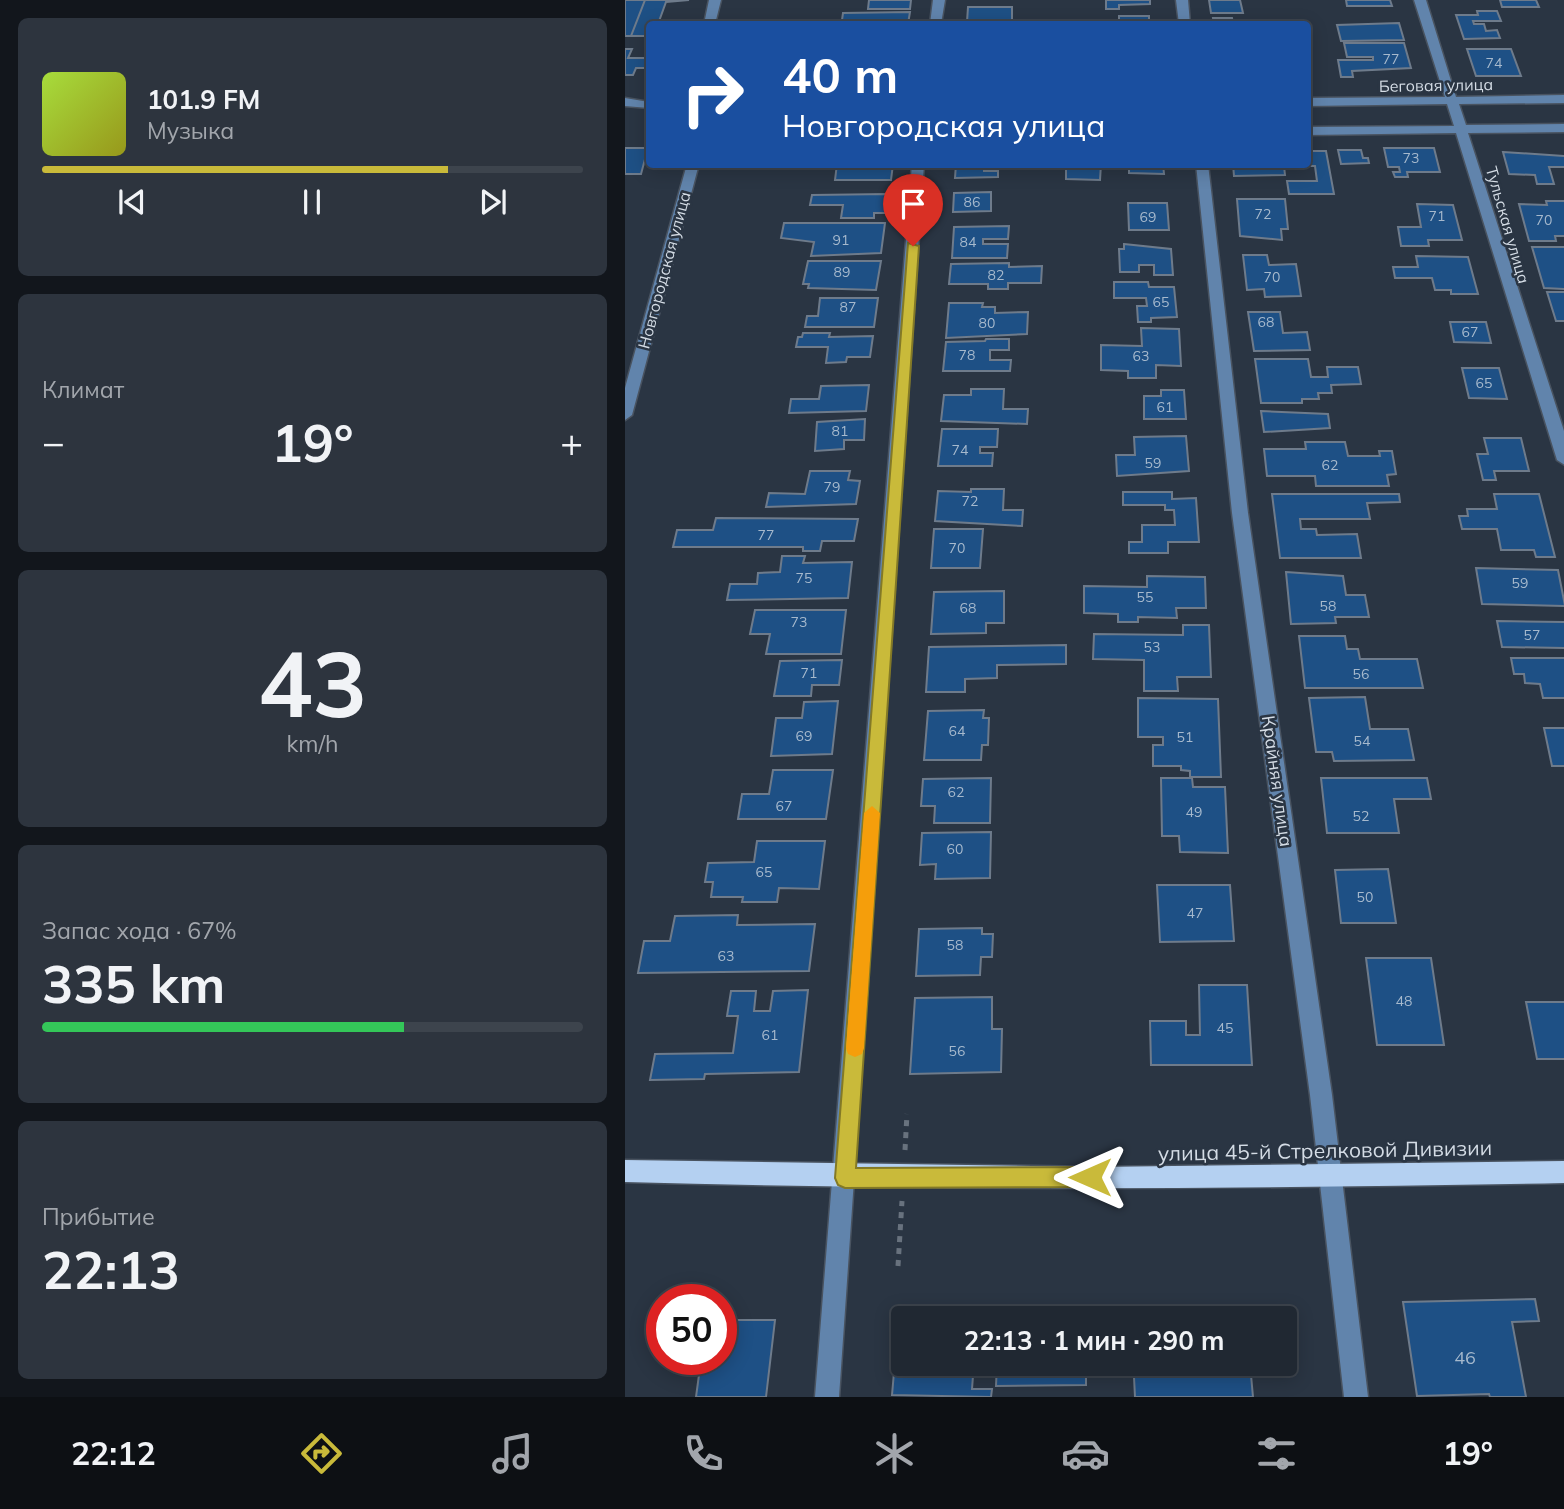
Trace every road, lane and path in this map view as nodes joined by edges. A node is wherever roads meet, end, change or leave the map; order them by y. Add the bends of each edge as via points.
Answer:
1 (715, 0) edge
2 (939, 0) edge
3 (1182, 0) edge
4 (1419, 0) edge
5 (710, 21) edge
6 (936, 21) edge
7 (1185, 21) edge
8 (1564, 99) edge
9 (1453, 101) junction
10 (625, 102) edge
11 (1311, 102) edge
12 (646, 105) edge
13 (1564, 128) edge
14 (1462, 129) junction
15 (1311, 131) edge
16 (692, 168) edge
17 (918, 168) edge
18 (1202, 168) edge
19 (625, 415) edge
20 (1564, 460) edge
21 (625, 1171) edge
22 (1564, 1172) edge
23 (1331, 1177) junction
24 (845, 1178) junction
25 (827, 1397) edge
26 (1357, 1397) edge

1 - 5 street
2 - 6 street
3 - 7 street
4 - 9 street, Тульская улица
8 - 9 street, Беговая улица
9 - 11 street, Беговая улица
9 - 14 street, Тульская улица
10 - 12 street
13 - 14 street
14 - 15 street
14 - 20 street, Тульская улица
16 - 19 street, Новгородская улица
17 - 24 street
18 - 23 street, Крайняя улица via 1240,513
21 - 24 main road, улица 45-й Стрелковой Дивизии
22 - 23 main road, улица 45-й Стрелковой Дивизии
23 - 24 main road, улица 45-й Стрелковой Дивизии
23 - 26 street, Крайняя улица
24 - 25 street

